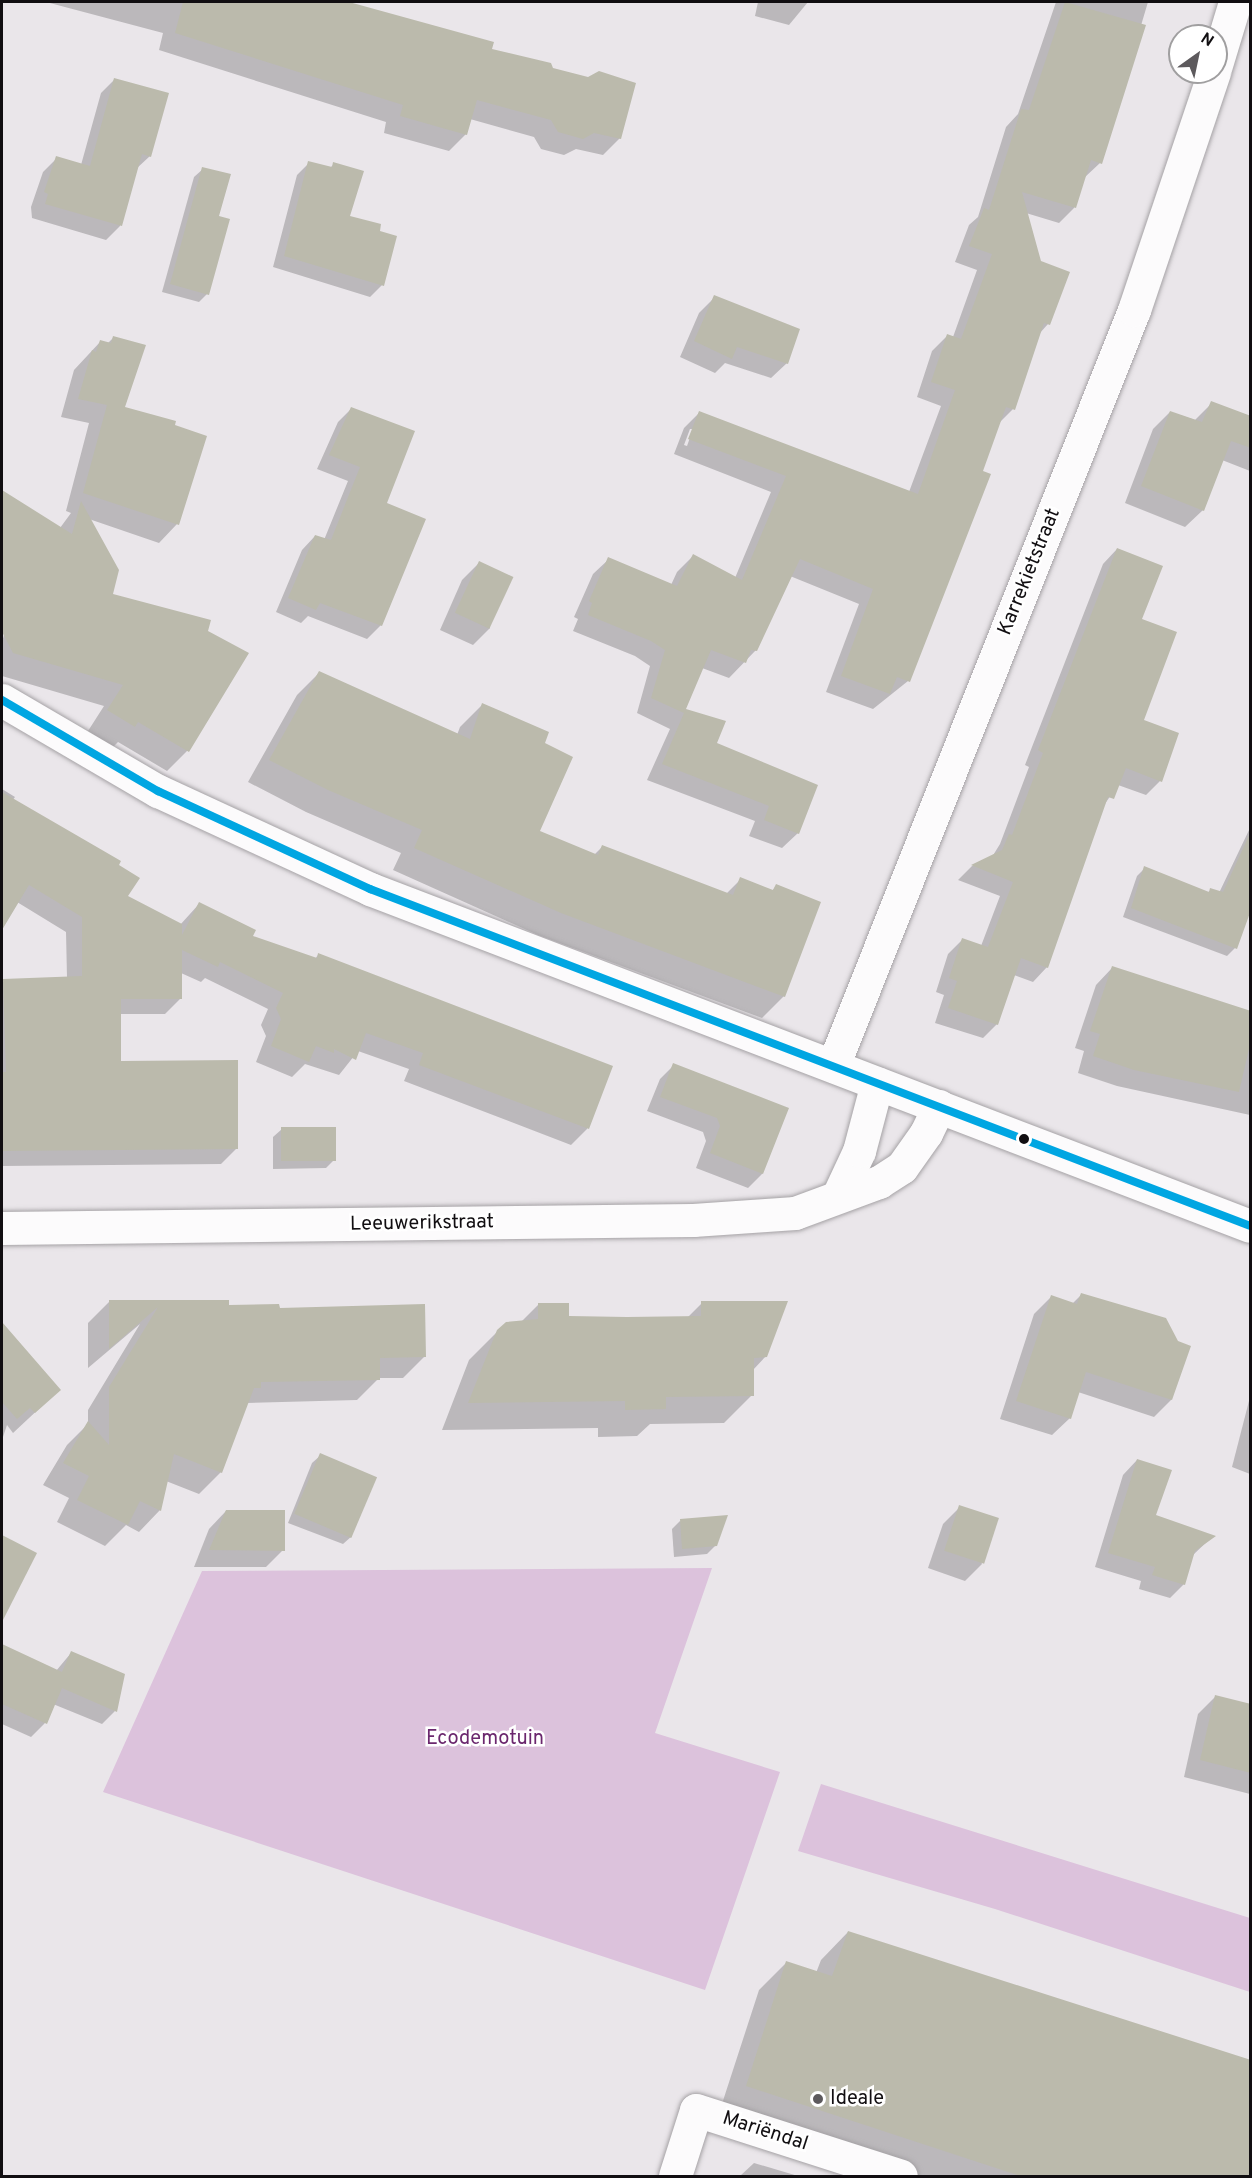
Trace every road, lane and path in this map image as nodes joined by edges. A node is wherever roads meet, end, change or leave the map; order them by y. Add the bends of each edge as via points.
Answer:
1 (1235, 2) edge
2 (1228, 25) edge
3 (1210, 84) edge
4 (2, 700) edge
5 (833, 1066) junction
6 (877, 1083) junction
7 (939, 1106) junction
8 (838, 1196) junction
9 (1251, 1226) edge
10 (2, 1228) edge
11 (675, 2176) edge
12 (901, 2176) edge

1 - 2 street
3 - 5 street, Karrekietstraat via 1134,310
4 - 5 street via 158,791 370,889
5 - 6 street
6 - 7 street
6 - 8 street via 859,1150
7 - 8 street, Leeuwerikstraat via 902,1167 879,1182
7 - 9 street
8 - 10 street, Leeuwerikstraat via 795,1213 693,1220
11 - 12 street, Mariëndal via 696,2110

